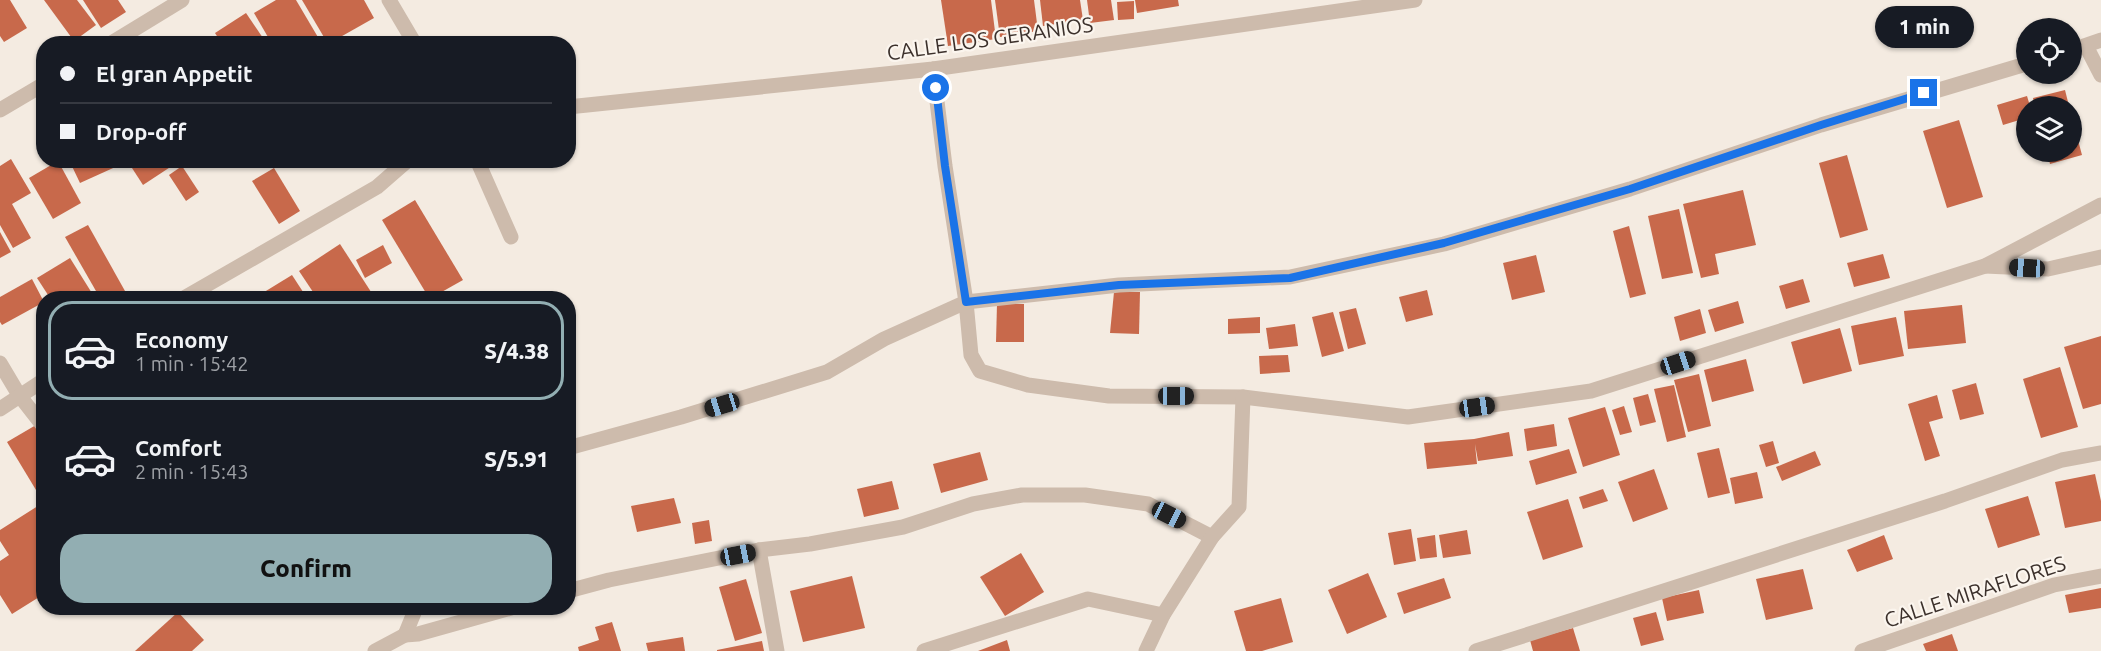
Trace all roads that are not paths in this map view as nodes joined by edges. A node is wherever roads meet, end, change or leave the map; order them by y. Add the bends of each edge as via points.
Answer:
1 (182, 0) edge
2 (389, 0) edge
3 (1415, 0) edge
4 (123, 36) edge
5 (410, 36) edge
6 (2101, 40) edge
7 (2082, 47) edge
8 (2082, 52) edge
9 (2016, 67) edge
10 (933, 69) junction
11 (2101, 75) edge
12 (36, 89) edge
13 (576, 106) edge
14 (0, 110) edge
15 (399, 168) edge
16 (481, 168) edge
17 (2101, 205) edge
18 (512, 237) dead end
19 (2101, 257) edge
20 (1985, 266) junction
21 (196, 291) edge
22 (966, 302) junction
23 (0, 363) edge
24 (36, 384) edge
25 (19, 394) junction
26 (1243, 397) junction
27 (0, 408) edge
28 (36, 416) edge
29 (576, 446) edge
30 (2101, 453) edge
31 (1212, 537) junction
32 (759, 550) junction
33 (2101, 576) edge
34 (576, 589) edge
35 (413, 615) edge
36 (486, 615) edge
37 (1163, 615) junction
38 (405, 635) junction
39 (375, 651) edge
40 (777, 651) edge
41 (924, 651) edge
42 (1146, 651) edge
43 (1476, 651) edge
44 (1862, 651) edge

1 - 4 street
2 - 5 street
3 - 10 street, CALLE LOS GERANIOS
6 - 7 street
8 - 11 street
9 - 22 street via 1821,125 1630,189 1433,246 1290,278 1119,285
10 - 13 street, CALLE LOS GERANIOS
10 - 22 street
12 - 14 street
15 - 21 street via 377,187
16 - 18 street
17 - 20 street
19 - 20 street via 2048,269
20 - 26 street via 1591,391 1408,417
22 - 26 street via 971,355 980,371 1028,385 1108,396
22 - 29 street via 884,339 826,372
23 - 25 street
24 - 25 street
25 - 27 street
25 - 28 street
26 - 31 street via 1239,507
30 - 43 street via 2062,460
31 - 32 street via 1148,504 1085,495 1022,495 973,504 903,527
31 - 37 street
32 - 34 street
32 - 40 street
33 - 44 street, CALLE MIRAFLORES via 2054,585
35 - 38 street
36 - 38 street
37 - 41 street via 1088,599
37 - 42 street
38 - 39 street

